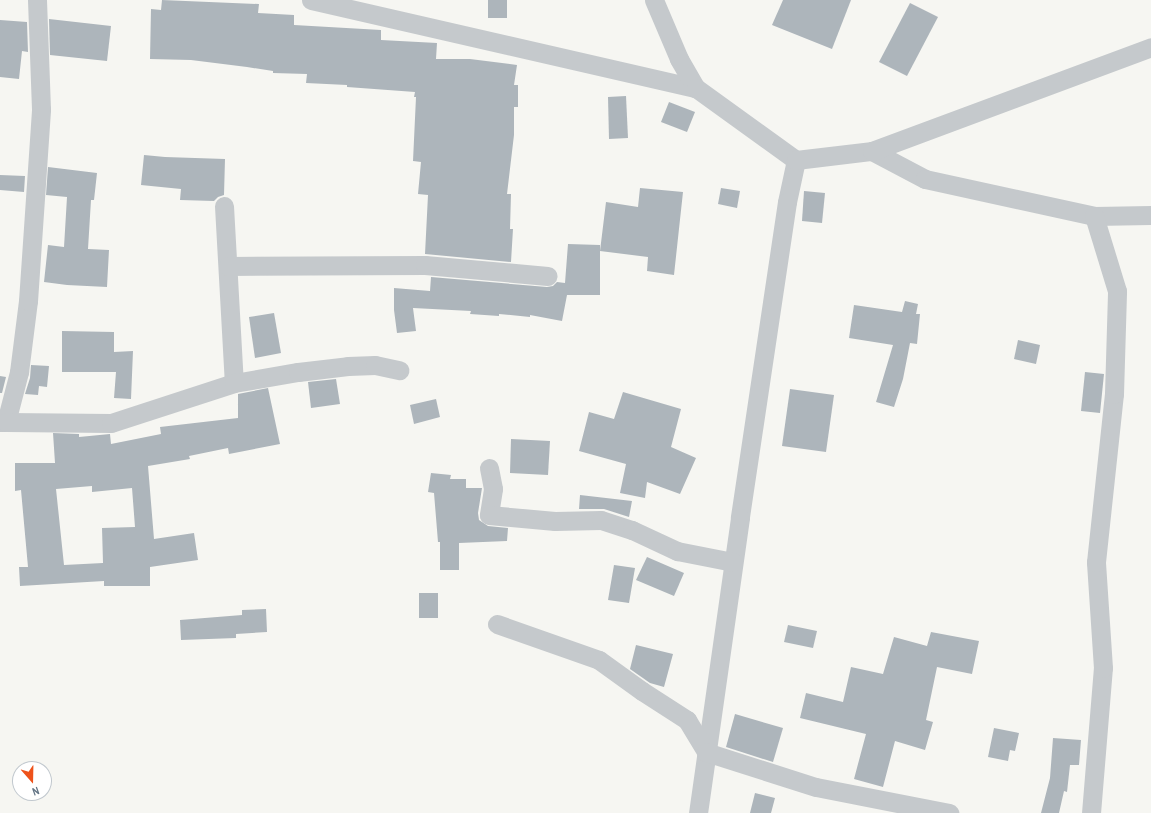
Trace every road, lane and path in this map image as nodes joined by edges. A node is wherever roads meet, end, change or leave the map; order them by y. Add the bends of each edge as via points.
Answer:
1 (37, 0) edge
2 (312, 0) edge
3 (654, 0) edge
4 (1151, 47) edge
5 (696, 88) junction
6 (872, 151) junction
7 (796, 160) junction
8 (224, 206) dead end
9 (1151, 215) edge
10 (1094, 216) junction
11 (228, 266) junction
12 (548, 276) dead end
13 (399, 370) dead end
14 (234, 383) junction
15 (3, 422) edge
16 (489, 468) dead end
17 (734, 562) junction
18 (497, 624) dead end
19 (706, 752) junction
20 (698, 813) edge
21 (949, 813) edge
22 (1091, 813) edge

1 - 15 street via 41,109 29,293 19,372
2 - 5 street
3 - 5 street via 679,58
4 - 6 street
5 - 7 street
6 - 7 street
6 - 10 street via 924,179
7 - 17 street via 787,202
8 - 11 street
9 - 10 street
10 - 22 street via 1117,291 1114,394 1096,562 1103,668
11 - 12 street via 425,265
11 - 14 street
13 - 14 street via 375,365 348,366
14 - 15 street via 111,423
16 - 17 street via 493,489 489,515 555,521 601,520 632,530 677,551
17 - 19 street
18 - 19 street via 599,660 642,692 687,720
19 - 20 street
19 - 21 street via 816,787

